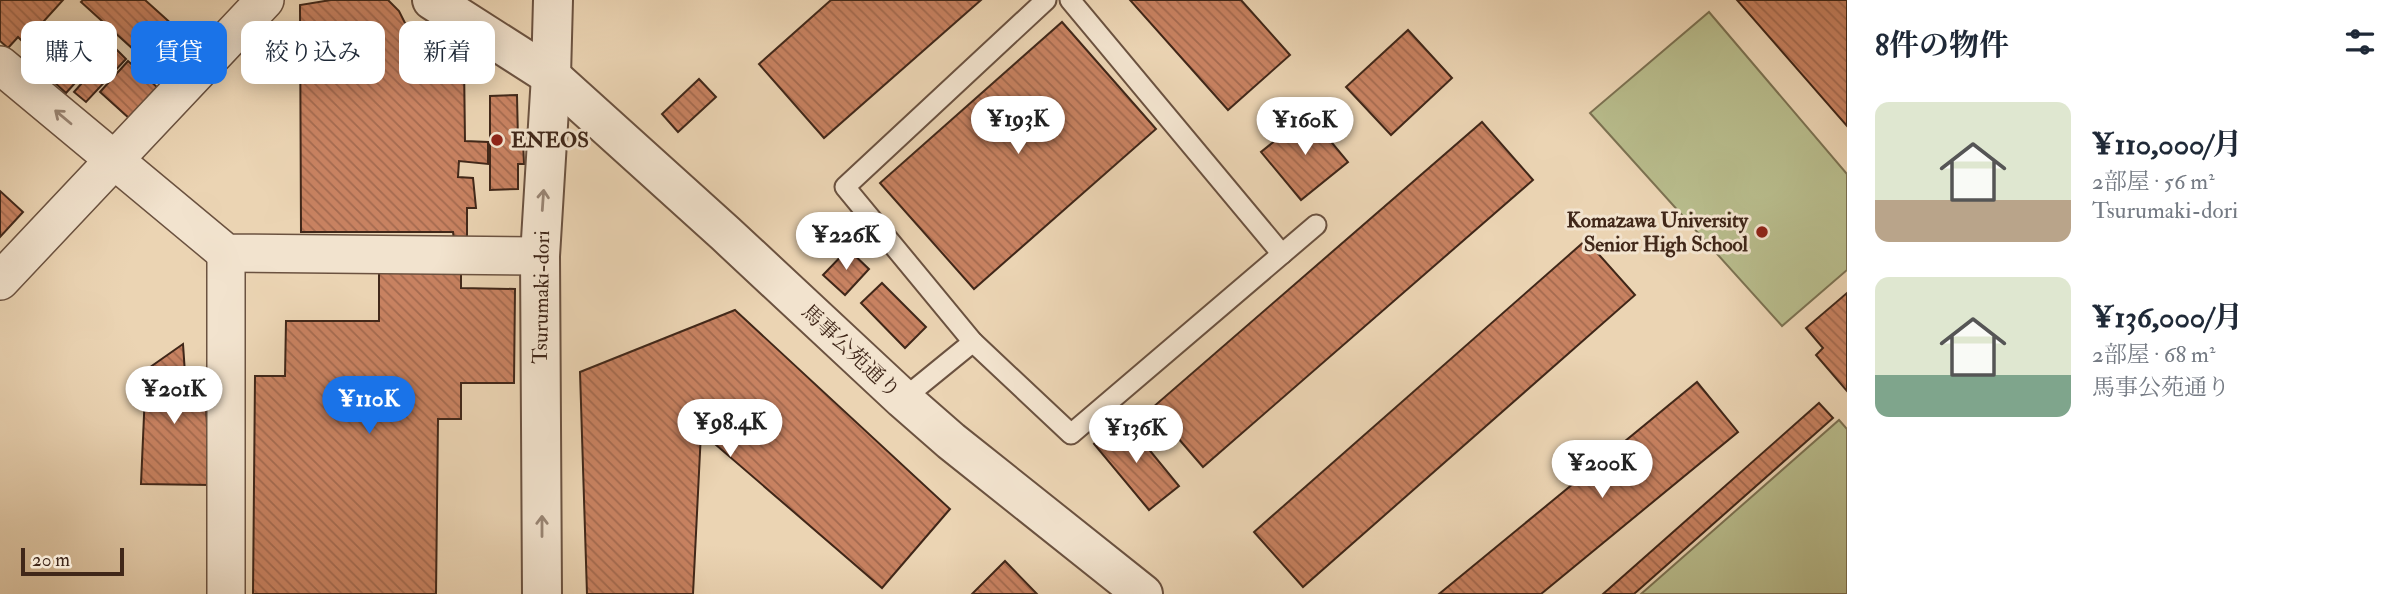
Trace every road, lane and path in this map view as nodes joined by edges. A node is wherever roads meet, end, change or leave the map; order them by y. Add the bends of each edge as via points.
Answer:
1 (265, 0) edge
2 (432, 0) edge
3 (553, 0) edge
4 (1046, 0) edge
5 (1070, 0) edge
6 (0, 65) edge
7 (551, 76) junction
8 (115, 160) junction
9 (1316, 225) dead end
10 (226, 253) junction
11 (1282, 254) junction
12 (540, 256) junction
13 (0, 281) edge
14 (973, 342) junction
15 (903, 399) junction
16 (226, 594) edge
17 (542, 594) edge
18 (1143, 594) edge

1 - 8 street
2 - 7 street, 馬事公苑通り
3 - 7 street, Tsurumaki-dori
4 - 14 lane via 845,187
5 - 11 lane
8 -> 6 street
12 -> 7 street, Tsurumaki-dori
7 - 15 street, 馬事公苑通り
8 - 10 street
8 - 13 street
9 - 11 lane
10 - 12 street
10 - 16 street
11 - 14 lane via 1071,434
17 -> 12 street, Tsurumaki-dori
14 - 15 lane
15 - 18 street, 馬事公苑通り

